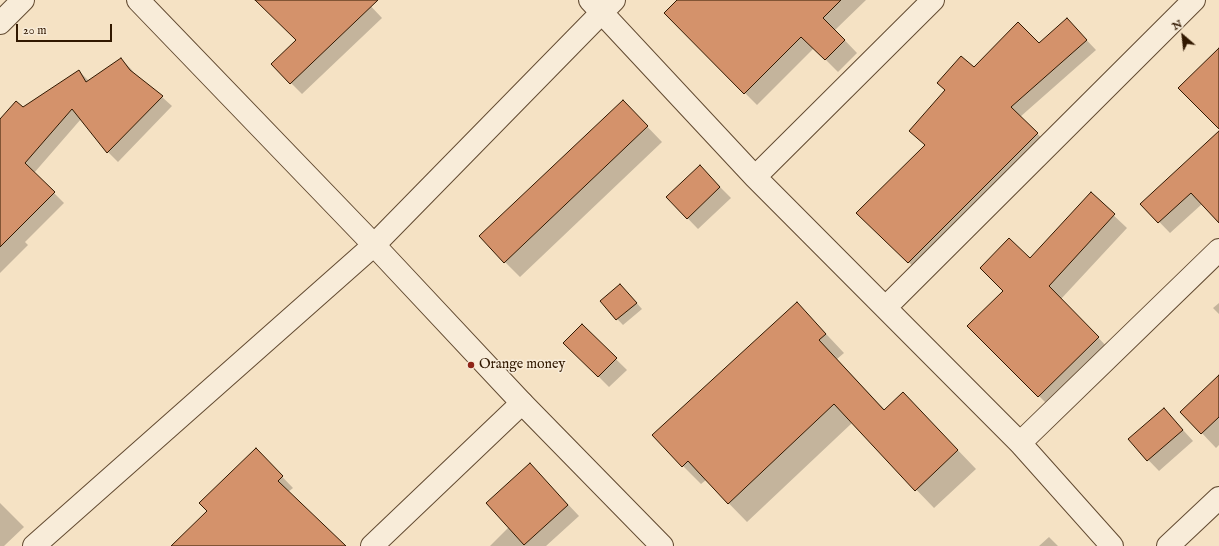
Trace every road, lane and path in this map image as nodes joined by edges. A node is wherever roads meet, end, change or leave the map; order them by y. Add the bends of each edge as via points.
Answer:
1 (23, 0) edge
2 (138, 0) edge
3 (933, 0) edge
4 (1194, 0) edge
5 (602, 4) edge
6 (0, 23) edge
7 (755, 177) junction
8 (374, 245) junction
9 (1219, 250) edge
10 (886, 307) junction
11 (522, 403) junction
12 (1020, 443) junction
13 (1219, 499) edge
14 (34, 546) edge
15 (372, 546) edge
16 (662, 546) edge
17 (1112, 546) edge
18 (1168, 546) edge

1 - 6 street
2 - 8 street
3 - 7 street
4 - 10 street
5 - 7 street
5 - 8 street
7 - 10 street
8 - 11 street
8 - 14 street
9 - 12 street
10 - 12 street
11 - 15 street
11 - 16 street
12 - 17 street
13 - 18 street

